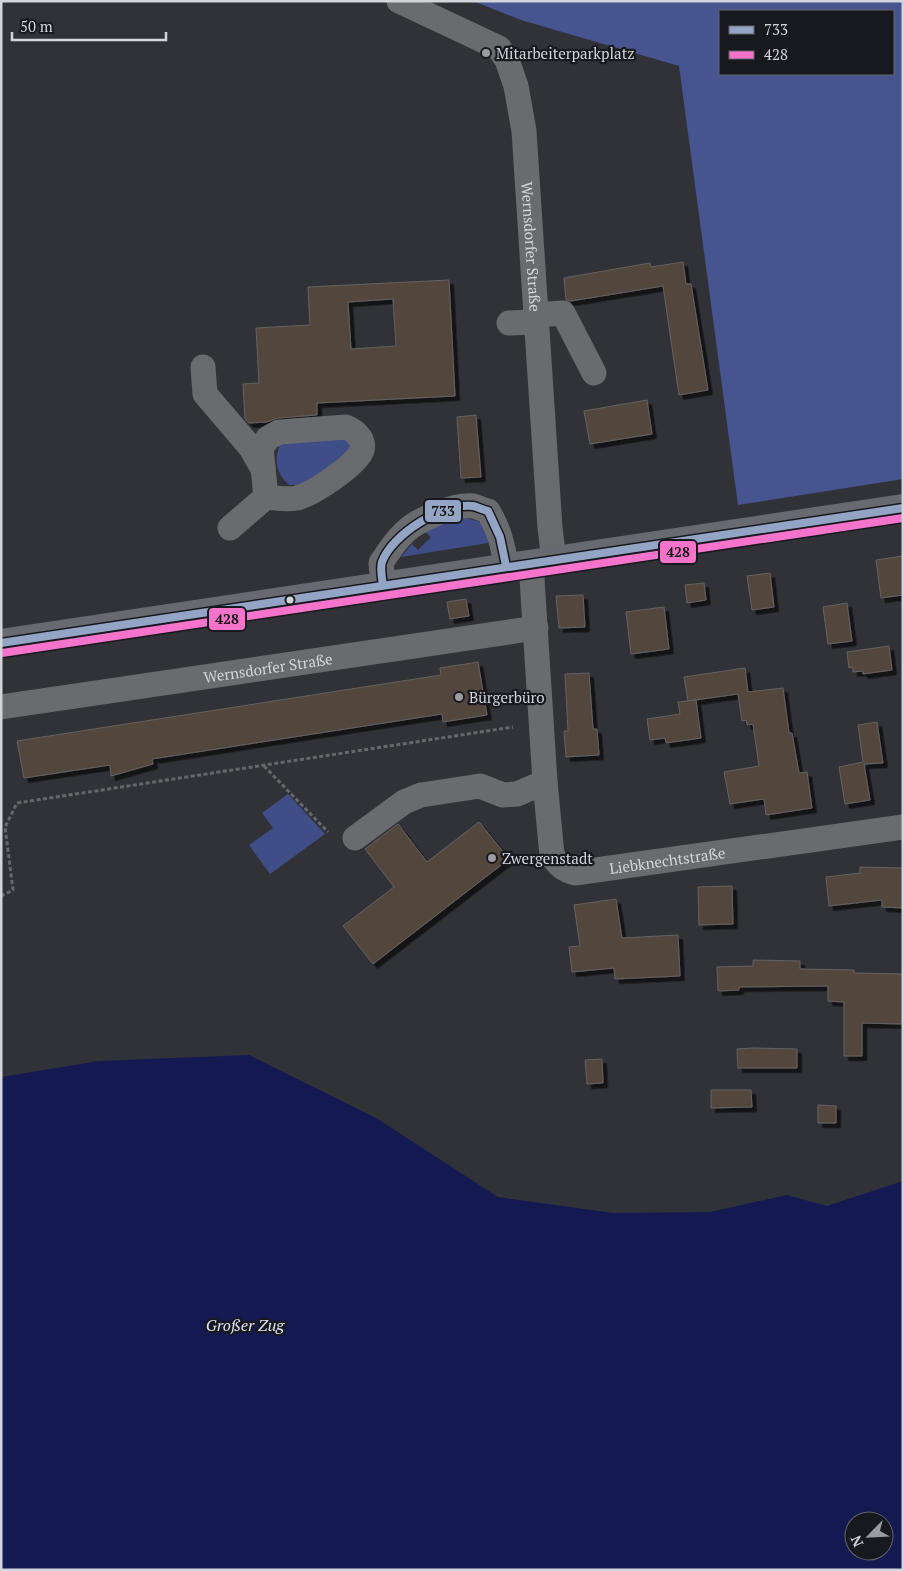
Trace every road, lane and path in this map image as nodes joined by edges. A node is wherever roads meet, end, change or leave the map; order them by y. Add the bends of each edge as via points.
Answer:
1 (399, 1) edge
2 (535, 318) junction
3 (509, 323) dead end
4 (203, 367) dead end
5 (594, 372) dead end
6 (263, 470) junction
7 (266, 497) junction
8 (903, 508) edge
9 (230, 528) dead end
10 (531, 563) junction
11 (383, 585) junction
12 (536, 628) junction
13 (1, 643) edge
14 (1, 707) edge
15 (513, 728) dead end
16 (264, 766) junction
17 (545, 782) junction
18 (903, 827) edge
19 (328, 832) dead end
20 (355, 838) dead end
21 (1, 896) edge

1 - 2 street, Wernsdorfer Straße via 498,48 507,60 523,123
2 - 3 street
2 - 5 street via 563,314
2 - 10 street, Wernsdorfer Straße via 550,528
4 - 6 street via 206,394 250,448
6 - 7 street
6 - 7 street via 262,448 268,438 280,432 346,427 356,431 362,444 361,453 349,465 315,490 297,498
7 - 9 street
8 - 10 main road
10 - 11 main road
10 - 11 street via 503,543 488,511 471,506 441,511 406,531 381,563
10 - 12 street, Liebknechtstraße
11 - 13 main road
12 - 14 street, Wernsdorfer Straße
12 - 17 street, Liebknechtstraße
15 - 16 path
16 - 19 path
16 - 21 path via 17,803 5,827 13,890
17 - 18 street, Liebknechtstraße via 552,854 557,864 575,873
17 - 20 street via 517,794 503,795 480,786 421,795 404,802

